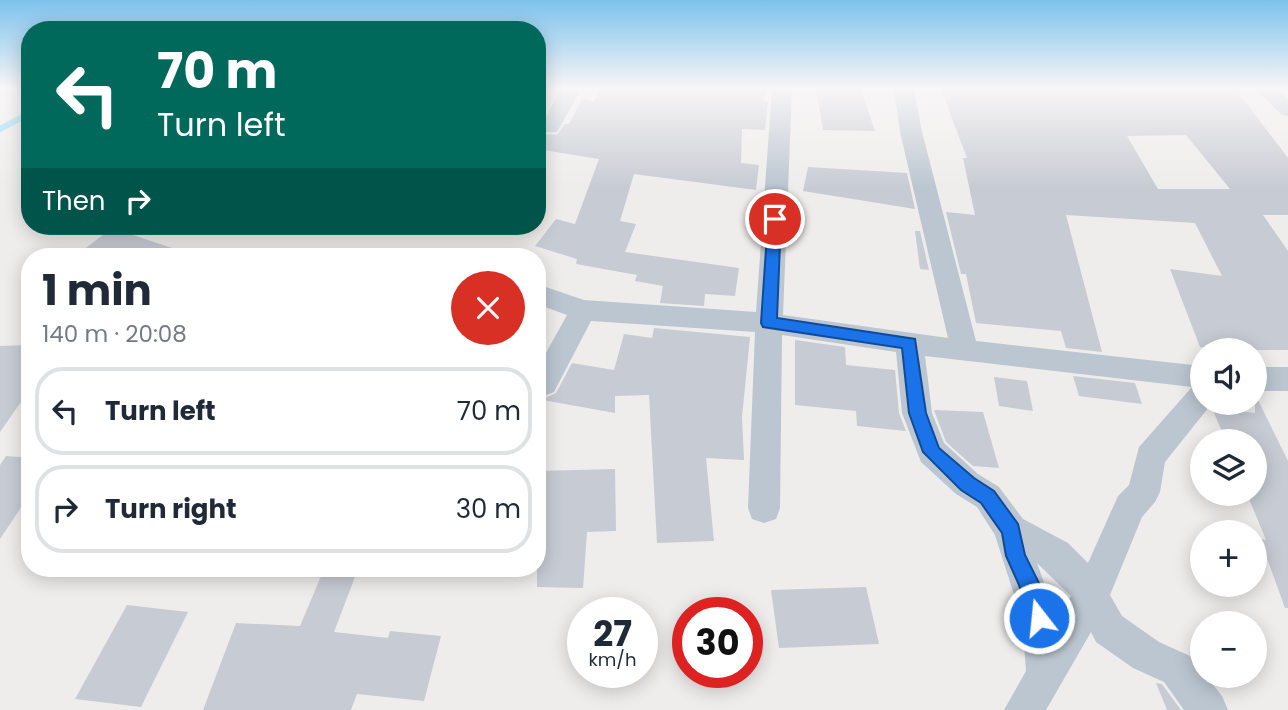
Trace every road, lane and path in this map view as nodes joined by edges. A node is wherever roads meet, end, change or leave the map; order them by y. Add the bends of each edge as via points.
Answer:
1 (553, 122) edge
2 (780, 122) edge
3 (909, 122) edge
4 (550, 128) dead end
5 (546, 297) edge
6 (583, 310) junction
7 (769, 323) junction
8 (909, 343) junction
9 (965, 351) junction
10 (1190, 376) edge
11 (1267, 379) edge
12 (1288, 379) edge
13 (546, 380) edge
14 (1190, 410) edge
15 (764, 508) dead end
16 (1011, 530) junction
17 (1090, 599) junction
18 (1045, 676) junction
19 (1024, 710) edge
20 (1208, 710) edge

1 - 4 street
2 - 7 street
3 - 9 street
5 - 6 street
6 - 7 street
6 - 13 street
7 - 8 street
7 - 15 street
8 - 9 street
8 - 16 street via 918,413 932,452 988,497
9 - 10 street
11 - 12 street
14 - 17 street via 1150,457 1144,492 1130,507
16 - 17 street via 1056,555 1082,581
16 - 18 street via 1039,618
17 - 18 street
17 - 20 street via 1109,629 1177,670
18 - 19 street

